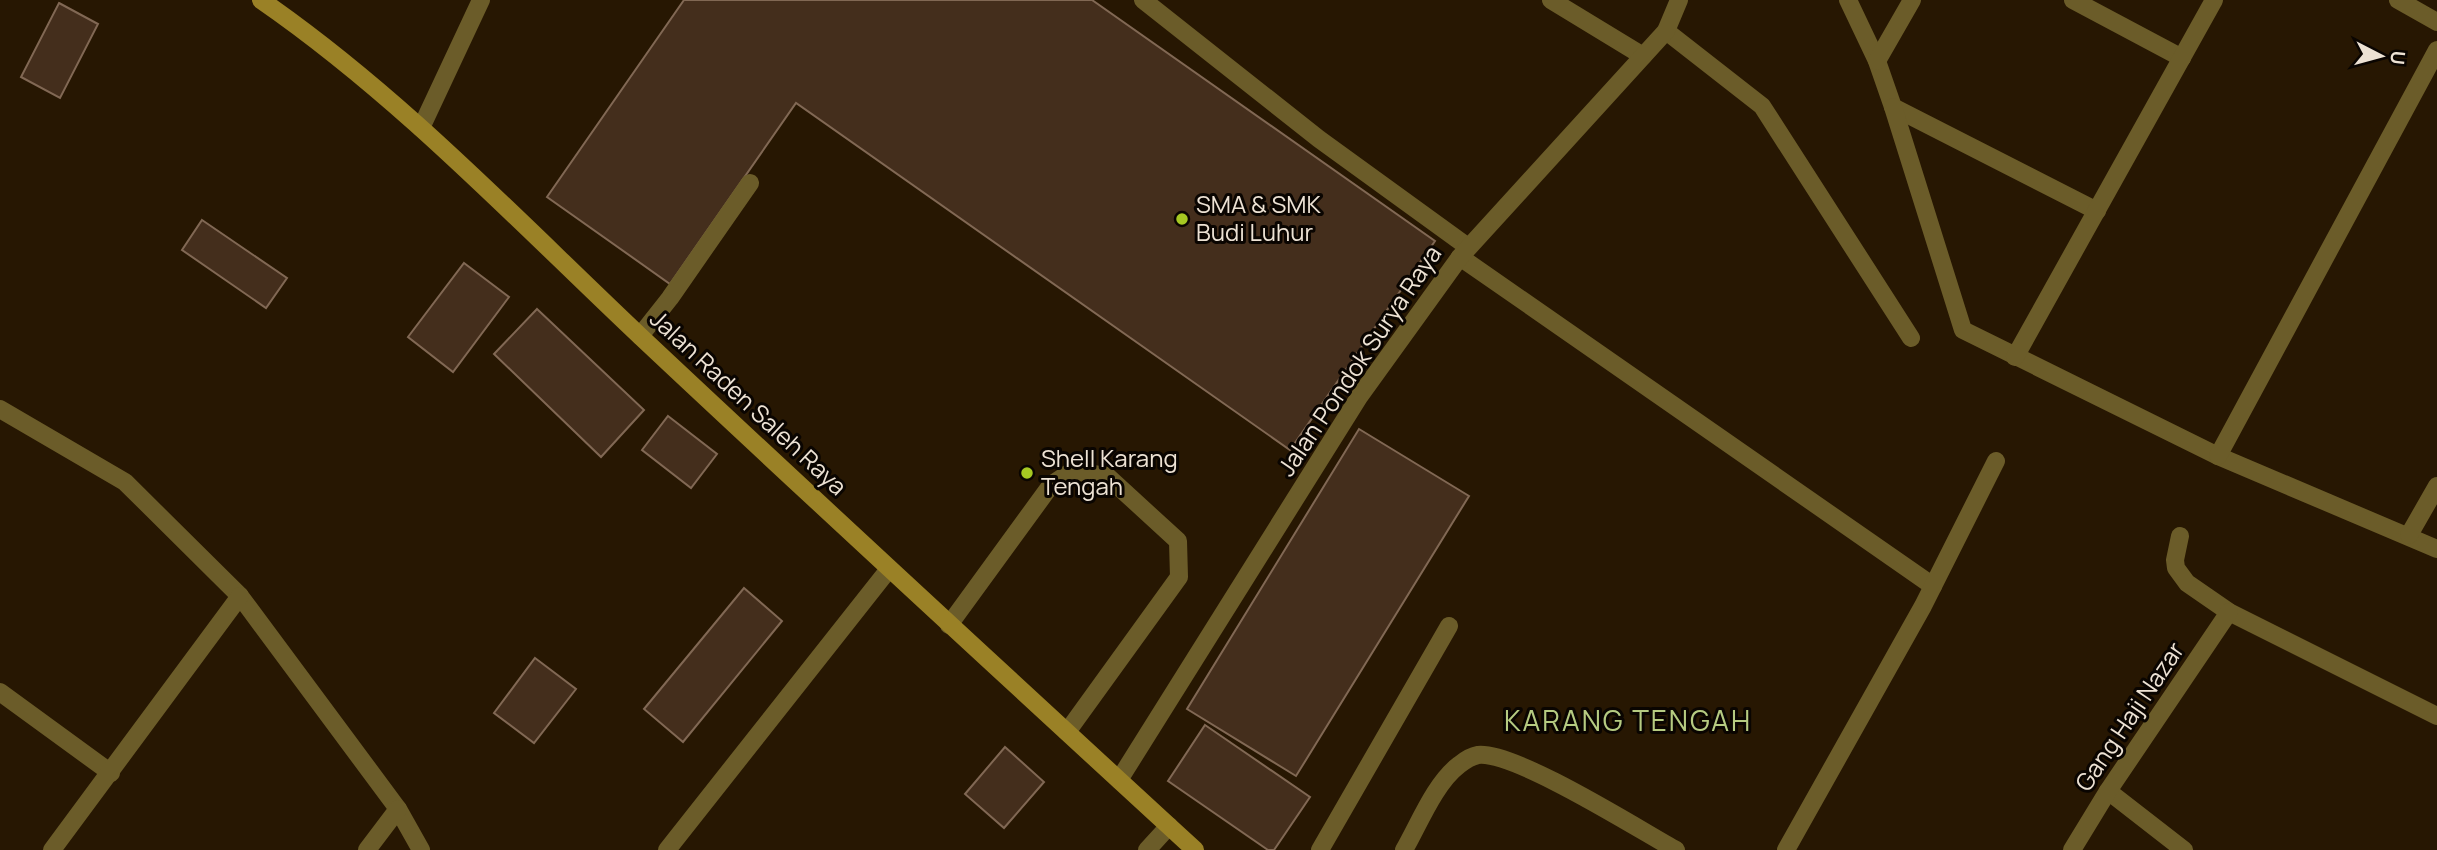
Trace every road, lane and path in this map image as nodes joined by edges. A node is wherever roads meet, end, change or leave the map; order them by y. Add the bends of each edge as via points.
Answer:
1 (261, 0) edge
2 (481, 0) edge
3 (1143, 0) edge
4 (1551, 0) edge
5 (1679, 0) edge
6 (1848, 0) edge
7 (1912, 0) edge
8 (2073, 0) edge
9 (2214, 0) edge
10 (2398, 0) edge
11 (2437, 22) edge
12 (1666, 31) junction
13 (2437, 50) edge
14 (1643, 56) junction
15 (2182, 58) junction
16 (1877, 61) junction
17 (1893, 107) junction
18 (421, 128) junction
19 (750, 183) dead end
20 (2097, 211) junction
21 (1464, 252) junction
22 (640, 336) junction
23 (1911, 338) dead end
24 (2015, 357) junction
25 (0, 409) edge
26 (2218, 456) junction
27 (1996, 461) dead end
28 (2437, 486) edge
29 (2180, 536) dead end
30 (2409, 536) junction
31 (2437, 549) edge
32 (889, 569) junction
33 (1933, 586) junction
34 (240, 596) junction
35 (2229, 612) junction
36 (949, 625) junction
37 (1449, 626) dead end
38 (0, 692) edge
39 (2437, 716) edge
40 (1067, 732) junction
41 (111, 773) junction
42 (1119, 780) junction
43 (2108, 791) junction
44 (398, 809) junction
45 (1169, 826) junction
46 (52, 850) edge
47 (367, 850) edge
48 (421, 850) edge
49 (667, 850) edge
50 (1147, 850) edge
51 (1195, 850) edge
52 (1320, 850) edge
53 (1404, 850) edge
54 (1675, 850) edge
55 (1786, 850) edge
56 (2073, 850) edge
57 (2184, 850) edge

1 - 18 main road, Jalan Raden Saleh Raya
2 - 18 street
3 - 21 street
4 - 14 street
5 - 12 street, Jalan Pondok Surya Raya
6 - 16 street
7 - 16 street
8 - 15 street
9 - 15 street
10 - 11 street
12 - 14 street, Jalan Pondok Surya Raya
12 - 23 street via 1762,106
13 - 26 street
14 - 21 street, Jalan Pondok Surya Raya
15 - 20 street
16 - 17 street
17 - 20 street
17 - 24 street via 1963,330
18 - 22 main road, Jalan Raden Saleh Raya
19 - 22 street
20 - 24 street
21 - 33 street
21 - 42 street, Jalan Pondok Surya Raya via 1359,397
22 - 32 main road, Jalan Raden Saleh Raya
24 - 26 street
25 - 34 street via 125,482
26 - 30 street
27 - 33 street
28 - 30 street
29 - 35 street via 2176,568 2188,583
30 - 31 street
32 - 36 main road, Jalan Raden Saleh Raya
32 - 49 street
33 - 55 street
34 - 41 street
34 - 44 street
35 - 39 street
35 - 43 street, Gang Haji Nazar
36 - 40 main road, Jalan Raden Saleh Raya
36 - 40 street via 1051,485 1072,471 1107,476 1178,541 1180,576
37 - 52 street
38 - 41 street
40 - 42 main road, Jalan Raden Saleh Raya
41 - 46 street
42 - 45 main road, Jalan Raden Saleh Raya
43 - 56 street, Gang Haji Nazar
43 - 57 street
44 - 47 street
44 - 48 street
45 - 50 street
45 - 51 main road, Jalan Raden Saleh Raya
53 - 54 street via 1445,777 1477,755 1498,757 1552,780

